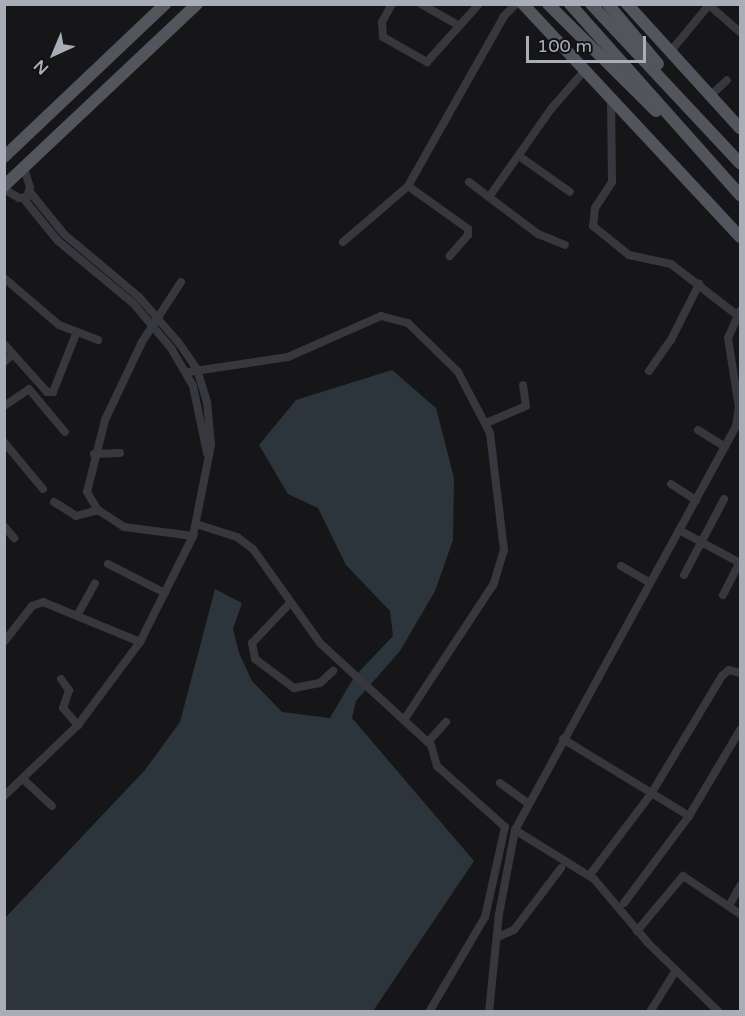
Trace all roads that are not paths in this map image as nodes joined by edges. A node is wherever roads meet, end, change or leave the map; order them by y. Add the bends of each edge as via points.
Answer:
1 (165, 4) edge
2 (197, 4) edge
3 (392, 4) edge
4 (421, 4) edge
5 (479, 4) edge
6 (516, 4) edge
7 (523, 4) edge
8 (548, 4) edge
9 (570, 4) edge
10 (591, 4) edge
11 (608, 4) edge
12 (627, 4) edge
13 (458, 25) junction
14 (741, 32) edge
15 (670, 52) junction
16 (585, 70) junction
17 (727, 80) dead end
18 (710, 96) junction
19 (611, 98) junction
20 (741, 128) edge
21 (715, 136) junction
22 (699, 150) junction
23 (519, 156) junction
24 (4, 157) edge
25 (741, 162) edge
26 (24, 168) junction
27 (469, 182) dead end
28 (408, 186) junction
29 (4, 188) edge
30 (30, 192) junction
31 (570, 192) dead end
32 (741, 195) edge
33 (489, 197) junction
34 (23, 198) junction
35 (741, 237) edge
36 (343, 242) dead end
37 (565, 245) dead end
38 (450, 256) dead end
39 (4, 278) edge
40 (181, 282) dead end
41 (699, 284) junction
42 (739, 313) edge
43 (157, 316) junction
44 (153, 326) junction
45 (76, 334) junction
46 (98, 340) dead end
47 (4, 344) edge
48 (13, 354) junction
49 (4, 362) edge
50 (197, 369) junction
51 (649, 371) dead end
52 (188, 372) junction
53 (523, 386) dead end
54 (4, 406) edge
55 (486, 423) junction
56 (698, 430) dead end
57 (64, 432) dead end
58 (4, 442) edge
59 (725, 447) junction
60 (120, 453) dead end
61 (207, 453) junction
62 (94, 454) junction
63 (671, 484) dead end
64 (43, 489) dead end
65 (724, 499) dead end
66 (696, 500) junction
67 (54, 502) dead end
68 (98, 510) junction
69 (196, 524) junction
70 (4, 526) edge
71 (679, 530) junction
72 (193, 536) junction
73 (14, 538) dead end
74 (702, 542) junction
75 (740, 562) edge
76 (108, 564) dead end
77 (621, 566) dead end
78 (684, 575) dead end
79 (95, 583) dead end
80 (650, 583) junction
81 (165, 593) junction
82 (723, 595) dead end
83 (290, 603) junction
84 (78, 614) junction
85 (4, 642) edge
86 (140, 642) junction
87 (333, 671) dead end
88 (741, 673) edge
89 (61, 679) dead end
90 (404, 720) junction
91 (446, 722) dead end
92 (78, 724) junction
93 (741, 730) edge
94 (563, 739) junction
95 (428, 742) junction
96 (24, 780) junction
97 (500, 783) dead end
98 (651, 794) junction
99 (4, 796) edge
100 (528, 803) junction
101 (52, 806) dead end
102 (689, 816) junction
103 (515, 830) junction
104 (561, 868) dead end
105 (592, 872) dead end
106 (741, 886) edge
107 (624, 903) dead end
108 (729, 906) junction
109 (741, 914) edge
110 (637, 931) junction
111 (498, 937) junction
112 (676, 970) junction
113 (429, 1011) edge
114 (489, 1011) edge
115 (650, 1011) edge
116 (719, 1011) edge

1 - 24 main road
2 - 26 main road
3 - 13 street via 382,22 383,37 419,61 434,59
4 - 13 street
5 - 13 street
6 - 28 street via 504,16
7 - 16 main road
8 - 22 main road
9 - 22 main road
10 - 21 main road
11 - 21 main road
12 - 15 main road
14 - 15 street via 709,4
15 - 18 main road
16 - 19 main road
16 - 23 street
17 - 18 street
18 - 20 main road
19 - 35 main road
19 - 41 street via 612,182 595,208 593,226 629,255 671,264
21 - 25 main road
22 - 32 main road
23 - 31 street
23 - 33 street
26 - 29 main road
26 - 30 street
27 - 33 street
28 - 36 street
28 - 38 street via 468,229 468,235
29 - 34 street
30 - 34 street
30 - 43 street via 64,234
33 - 37 street via 538,234
34 - 44 street via 58,241
39 - 45 street via 59,325
40 - 43 street
41 - 42 street
41 - 51 street via 671,340
42 - 59 street via 728,338 738,418
43 - 44 street
43 - 50 street
44 - 52 street
44 - 62 street via 105,420
45 - 46 street
45 - 48 street via 53,392 47,392
47 - 48 street
48 - 49 street
50 - 52 street
50 - 55 street via 288,357 370,318 395,318 425,337 451,364
50 - 61 street via 208,409
52 - 61 street
53 - 55 street via 526,406
54 - 57 street via 29,389
55 - 90 street via 504,530 498,574 447,659
56 - 59 street
58 - 64 street
59 - 66 street
60 - 62 street
61 - 69 street
62 - 68 street via 87,492
63 - 66 street
65 - 74 street
66 - 71 street
67 - 68 street via 76,516
68 - 72 street via 124,527
69 - 72 street
69 - 83 street via 237,537 253,549
70 - 73 street
71 - 74 street
71 - 80 street
72 - 81 street
74 - 75 street
74 - 78 street
75 - 82 street
76 - 81 street
77 - 80 street
79 - 84 street
80 - 94 street
81 - 86 street
83 - 87 street via 252,643 255,659 294,688 320,683
83 - 90 street via 320,643
84 - 85 street via 36,603
84 - 86 street
86 - 92 street
88 - 98 street via 729,670 722,676
89 - 92 street via 69,690 63,708
90 - 95 street
91 - 95 street
92 - 96 street
93 - 102 street
94 - 98 street
94 - 100 street
95 - 113 street via 437,766 506,830 485,917
96 - 99 street
96 - 101 street
97 - 100 street
98 - 102 street
98 - 105 street
100 - 103 street
102 - 107 street
103 - 110 street via 594,879
103 - 111 street
104 - 111 street via 514,930
106 - 108 street
108 - 109 street
108 - 110 street via 683,876
110 - 112 street
111 - 114 street
112 - 115 street
112 - 116 street

